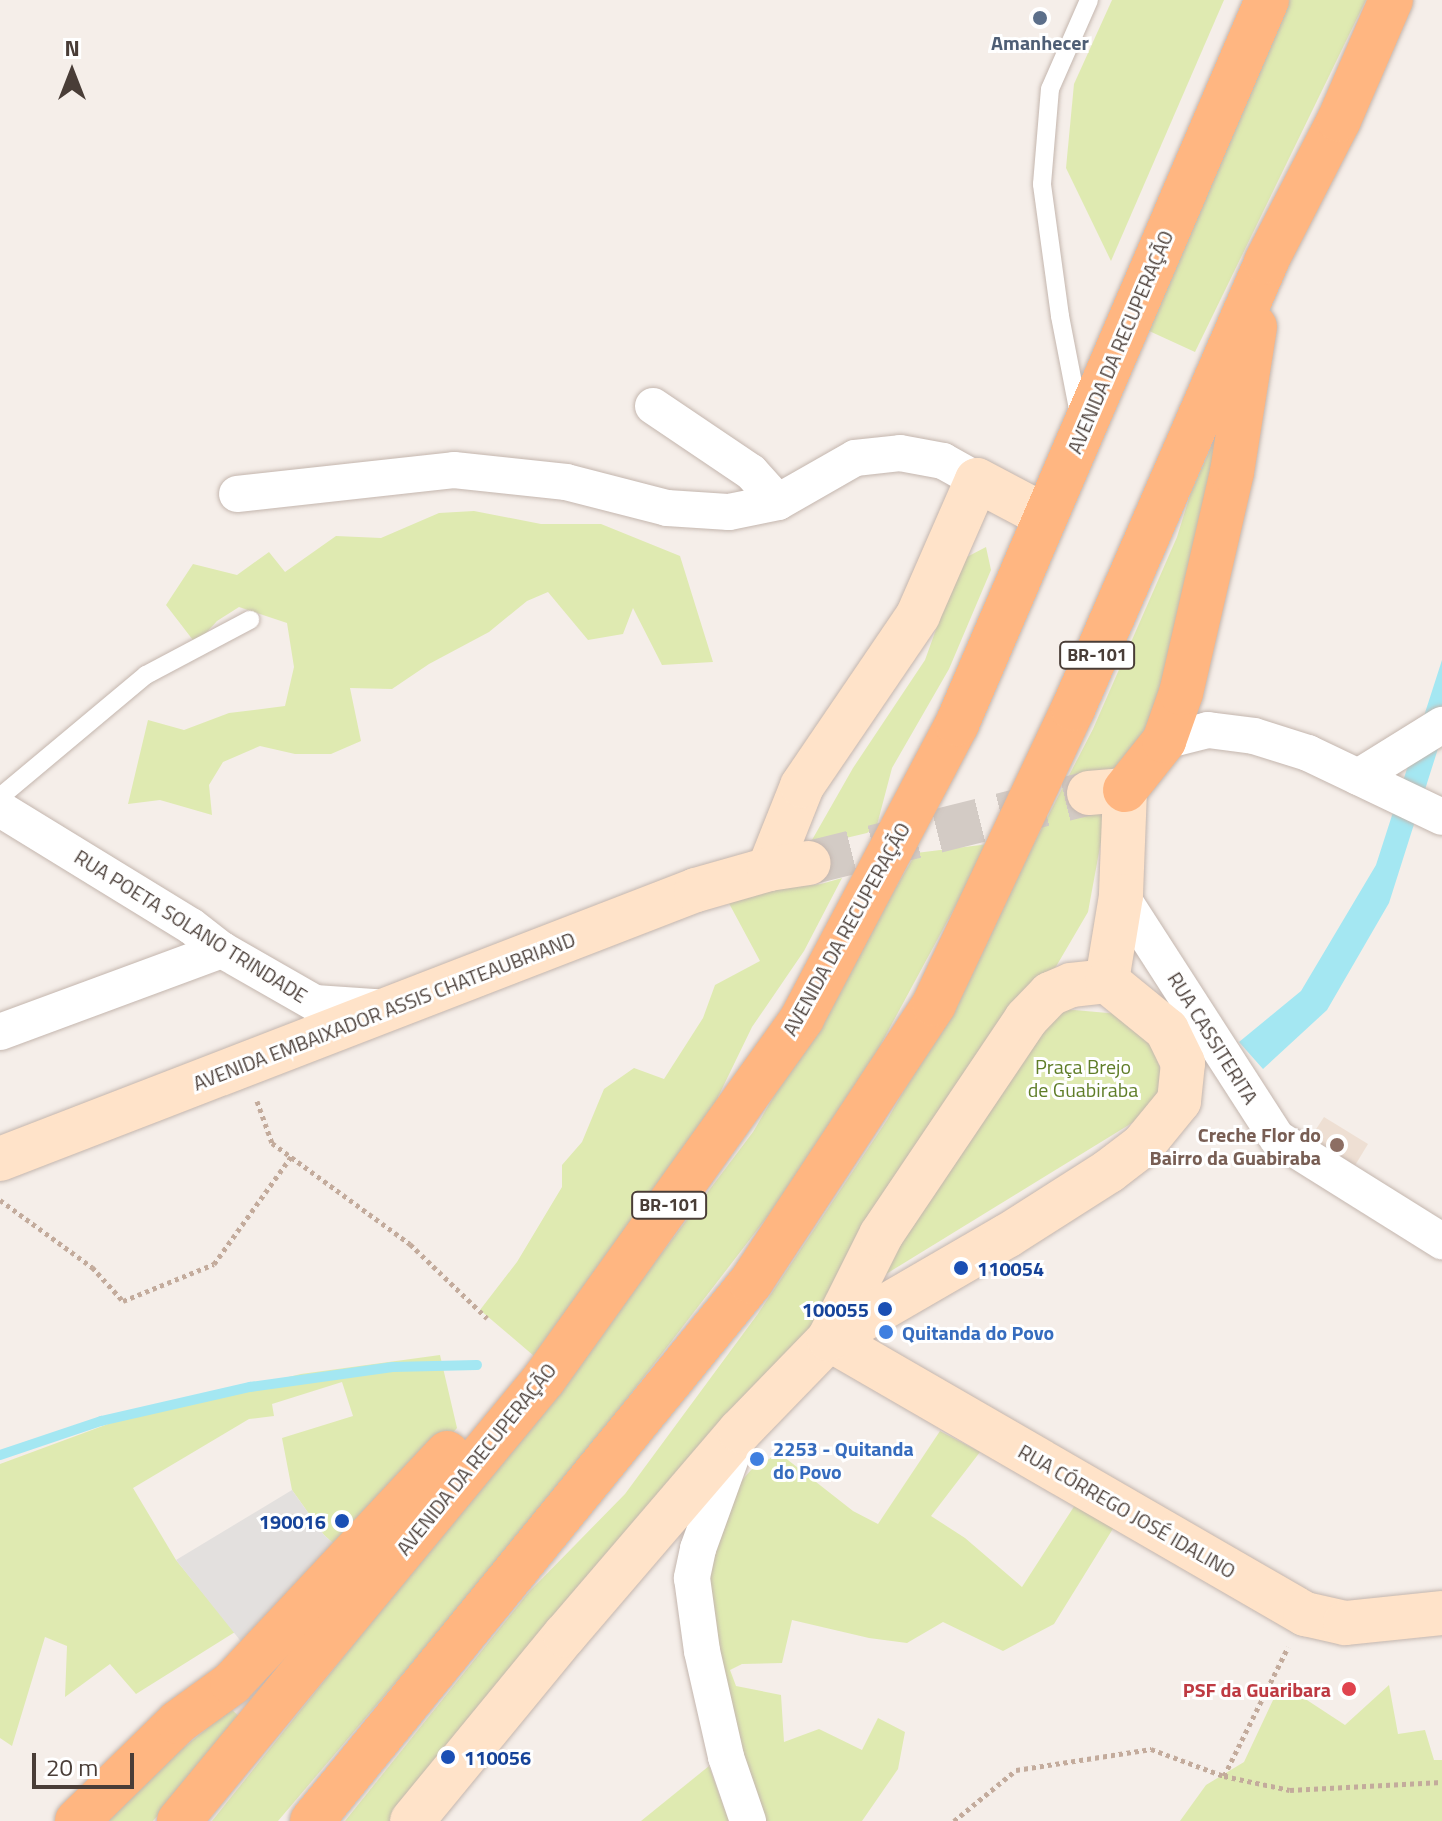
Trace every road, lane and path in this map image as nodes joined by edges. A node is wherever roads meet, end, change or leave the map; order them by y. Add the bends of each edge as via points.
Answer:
1 (1089, 0) edge
2 (1267, 0) edge
3 (1391, 0) edge
4 (1266, 262) junction
5 (653, 406) dead end
6 (1082, 430) junction
7 (977, 480) junction
8 (237, 494) dead end
9 (778, 502) junction
10 (1045, 516) junction
11 (250, 620) dead end
12 (1442, 725) edge
13 (1164, 741) junction
14 (1370, 782) junction
15 (1107, 791) joint
16 (0, 797) edge
17 (0, 809) edge
18 (1438, 815) edge
19 (1121, 896) junction
20 (222, 950) junction
21 (1107, 981) junction
22 (393, 1009) junction
23 (0, 1032) edge
24 (244, 1066) junction
25 (291, 1157) junction
26 (0, 1159) edge
27 (0, 1200) edge
28 (1442, 1241) edge
29 (869, 1315) junction
30 (487, 1318) dead end
31 (829, 1339) junction
32 (881, 1369) junction
33 (544, 1379) junction
34 (740, 1431) junction
35 (1442, 1613) edge
36 (1305, 1614) junction
37 (1224, 1776) junction
38 (1442, 1782) edge
39 (77, 1821) edge
40 (179, 1821) edge
41 (312, 1821) edge
42 (412, 1821) edge
43 (748, 1821) edge
44 (954, 1821) edge

1 - 6 lane via 1050,89 1042,184
2 - 6 highway, AVENIDA DA RECUPERAÇÃO / BR-101
3 - 4 highway, BR-101 via 1339,120
4 - 13 highway via 1232,472 1181,693
4 - 41 highway, BR-101 via 1073,709 934,1004 751,1282
5 - 9 street via 751,472
6 - 10 highway, AVENIDA DA RECUPERAÇÃO / BR-101
7 - 9 street via 943,461 900,453 855,458
7 - 10 main road
7 - 22 main road, AVENIDA EMBAIXADOR ASSIS CHATEAUBRIAND via 918,615 802,786 789,866 696,890
8 - 9 street via 454,470 566,482 667,508 729,512
10 - 33 highway, AVENIDA DA RECUPERAÇÃO / BR-101 via 957,724 802,1018
11 - 16 lane via 146,675
12 - 14 street
13 - 14 street via 1208,730 1254,736 1308,753
13 - 15 highway
14 - 18 street
15 - 19 main road
17 - 20 street, RUA POETA SOLANO TRINDADE
19 - 21 main road
19 - 28 street, RUA CASSITERITA via 1277,1138
20 - 22 street, RUA POETA SOLANO TRINDADE via 315,1003
20 - 23 street
21 - 29 main road via 1167,1030 1183,1063 1179,1101 1143,1145 1109,1171
21 - 31 main road via 1071,985 1050,994 1026,1019 881,1235
22 - 24 main road, AVENIDA EMBAIXADOR ASSIS CHATEAUBRIAND
24 - 25 path via 272,1143
24 - 26 main road, AVENIDA EMBAIXADOR ASSIS CHATEAUBRIAND
25 - 27 path via 214,1264 123,1301 92,1267
25 - 30 path via 410,1244
29 - 31 main road
29 - 32 main road
31 - 32 main road, RUA CÓRREGO JOSÉ IDALINO
31 - 34 main road
32 - 36 main road, RUA CÓRREGO JOSÉ IDALINO
33 - 39 highway via 484,1414 232,1683 178,1722
33 - 40 highway, AVENIDA DA RECUPERAÇÃO / BR-101
34 - 42 main road
34 - 43 street via 692,1578 726,1757
35 - 36 main road, RUA CÓRREGO JOSÉ IDALINO via 1345,1623
36 - 37 path
37 - 38 path via 1290,1790
37 - 44 path via 1151,1749 1016,1770

